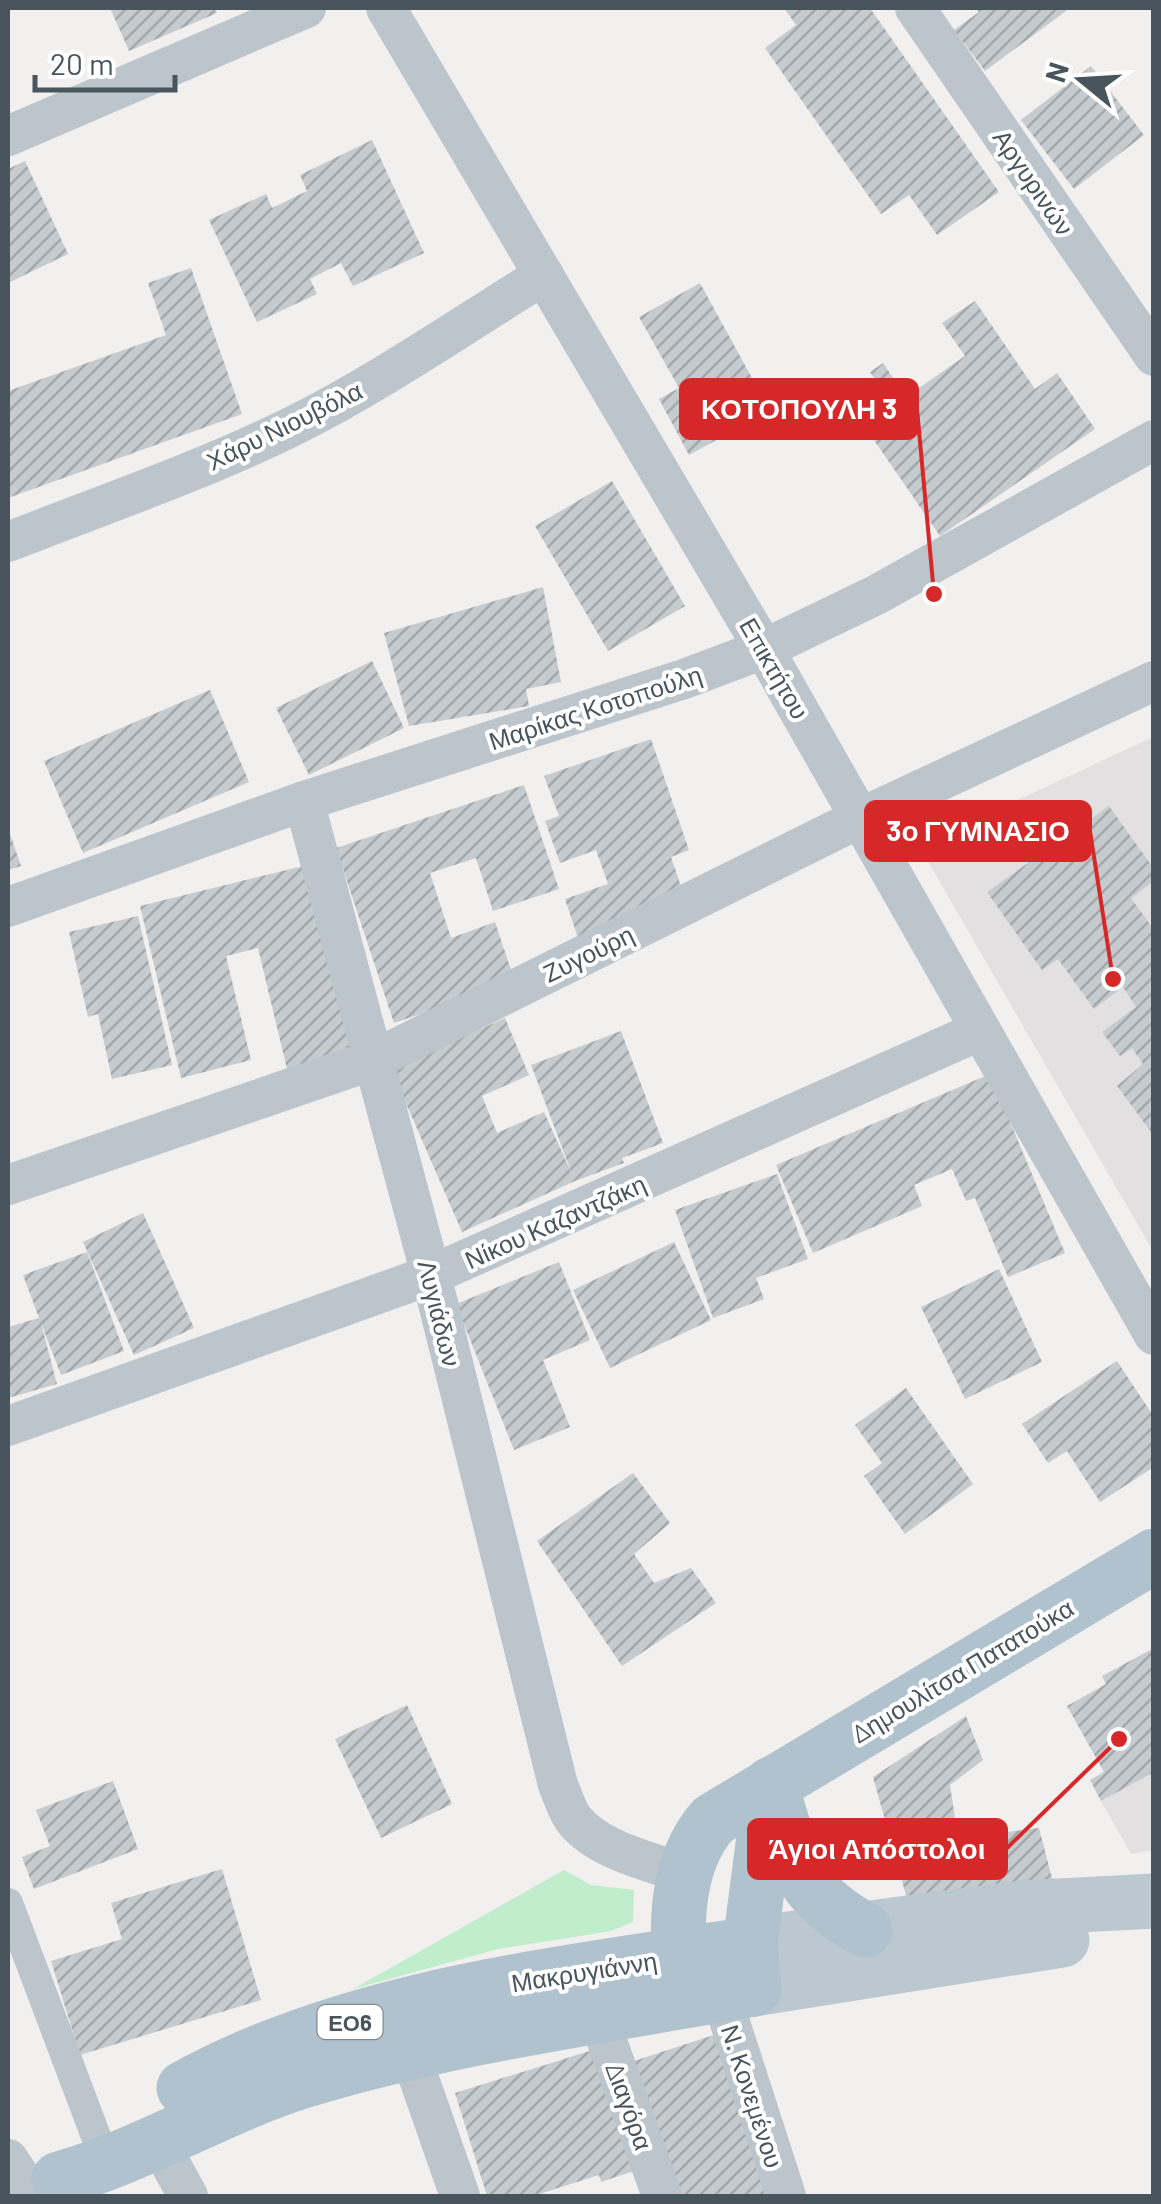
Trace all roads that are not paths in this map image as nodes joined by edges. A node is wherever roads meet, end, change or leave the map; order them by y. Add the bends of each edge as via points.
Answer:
1 (306, 8) edge
2 (386, 8) edge
3 (915, 8) edge
4 (8, 136) edge
5 (544, 275) junction
6 (1154, 356) edge
7 (1154, 440) edge
8 (8, 542) edge
9 (764, 649) junction
10 (1154, 681) edge
11 (304, 802) junction
12 (860, 818) junction
13 (8, 907) edge
14 (979, 1031) junction
15 (373, 1060) junction
16 (8, 1185) edge
17 (431, 1276) junction
18 (1154, 1335) edge
19 (8, 1426) edge
20 (1154, 1556) edge
21 (770, 1784) junction
22 (684, 1874) junction
23 (1154, 1901) edge
24 (8, 1903) edge
25 (1154, 1919) edge
26 (865, 1930) junction
27 (717, 1977) junction
28 (598, 2016) junction
29 (410, 2053) junction
30 (97, 2140) junction
31 (158, 2141) junction
32 (8, 2159) edge
33 (46, 2188) edge
34 (188, 2196) edge
35 (460, 2196) edge
36 (662, 2196) edge
37 (786, 2196) edge

1 - 4 street
2 - 5 street, Επικτήτου
3 - 6 street, Αργυρινών
5 - 8 street, Χάρυ Νιουβόλα via 290,427
5 - 9 street, Επικτήτου
7 - 9 street, Μαρίκας Κοτοπούλη
9 - 11 street, Μαρίκας Κοτοπούλη
9 - 12 street, Επικτήτου
10 - 12 street, Ζυγούρη
11 - 13 street, Μαρίκας Κοτοπούλη
11 - 15 street, Λυγιάδων
12 - 14 street, Επικτήτου
12 - 15 street, Ζυγούρη
14 - 17 street, Νίκου Καζαντζάκη
14 - 18 street, Επικτήτου
15 - 16 street, Ζυγούρη
15 - 17 street, Λυγιάδων
17 - 19 street, Νίκου Καζαντζάκη
17 - 22 street, Λυγιάδων via 558,1785 572,1819 610,1846
20 - 21 main road, Δημουλίτσα Πατατούκα
21 - 22 main road, Δημουλίτσα Πατατούκα via 714,1820
21 - 26 main road via 808,1886
21 - 27 main road
22 - 27 main road, Δημουλίτσα Πατατούκα
23 - 26 main road, Μακρυγιάννη via 1021,1908
24 - 30 street
25 - 27 main road, Μακρυγιάννη via 1058,1940
26 - 27 main road, Μακρυγιάννη
27 - 28 main road, Μακρυγιάννη / ΕΟ6
27 - 30 main road, Μακρυγιάννη / ΕΟ6 via 506,1982 343,2024 200,2079
27 - 37 street, Ν. Κονεμένου
28 - 29 main road, Μακρυγιάννη / ΕΟ6
28 - 36 street, Διαγόρα
29 - 31 main road, Μακρυγιάννη / ΕΟ6 via 244,2100
29 - 35 street
30 - 33 main road, Μακρυγιάννη / ΕΟ6
31 - 33 main road, Μακρυγιάννη / ΕΟ6
31 - 34 street
32 - 33 street

